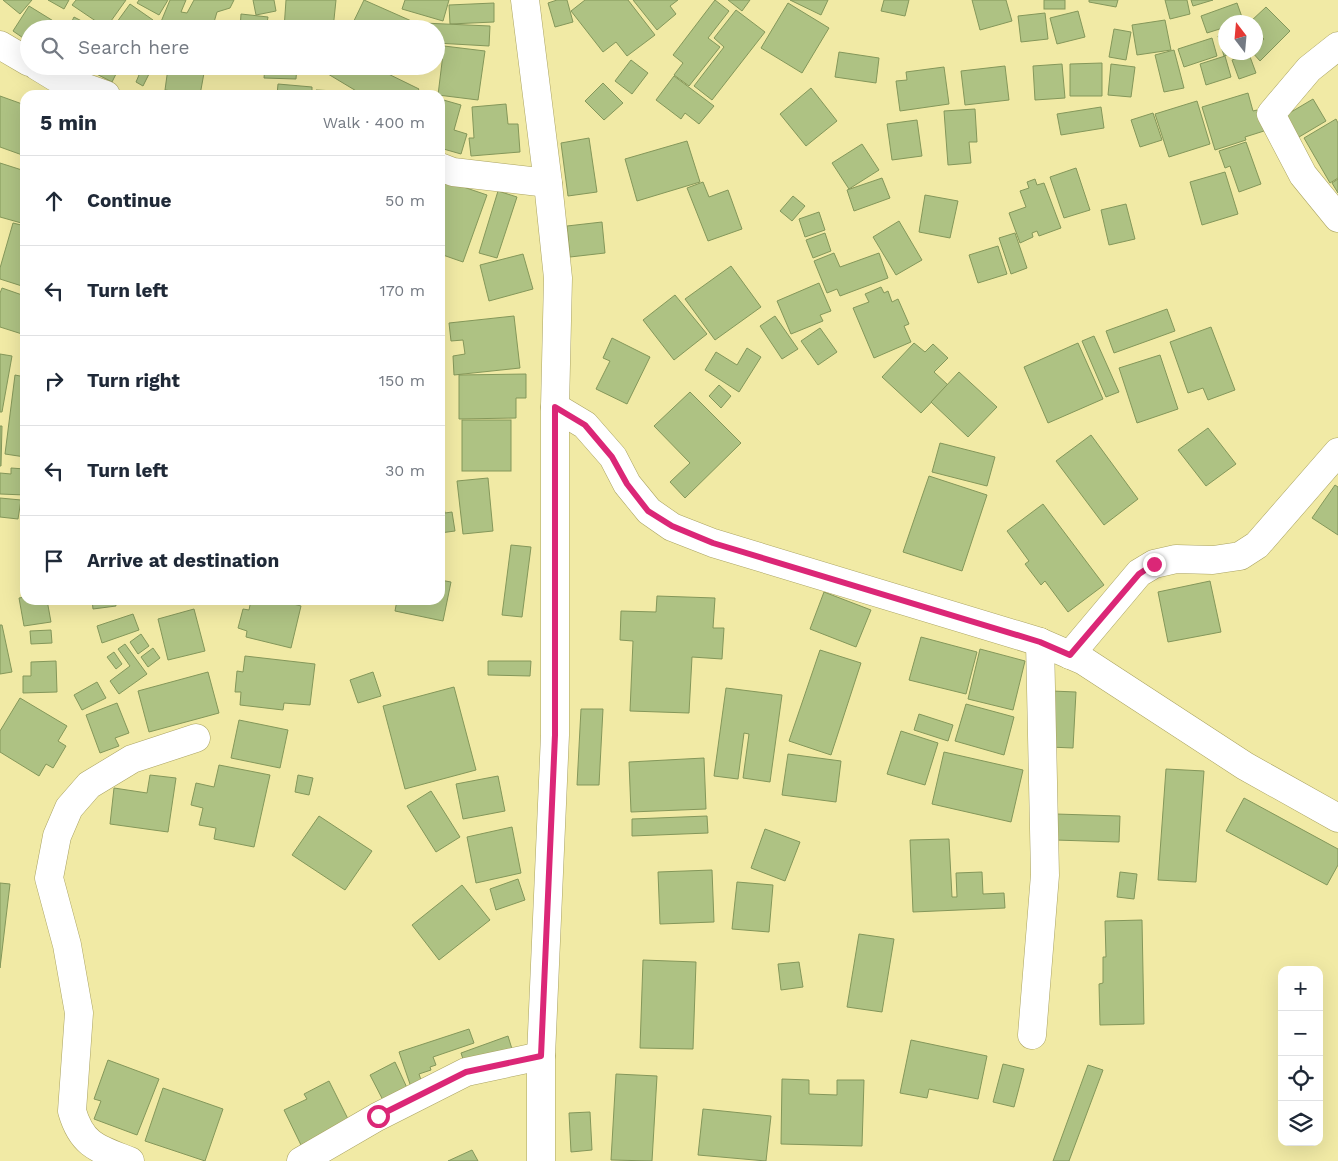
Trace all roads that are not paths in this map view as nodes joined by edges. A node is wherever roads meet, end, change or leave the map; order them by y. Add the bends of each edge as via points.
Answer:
1 (525, 0) edge
2 (0, 44) edge
3 (1338, 46) edge
4 (20, 56) edge
5 (52, 75) edge
6 (92, 90) edge
7 (445, 169) edge
8 (548, 183) junction
9 (1338, 218) edge
10 (555, 407) junction
11 (1338, 452) edge
12 (1040, 642) junction
13 (1070, 655) junction
14 (196, 738) dead end
15 (1338, 818) edge
16 (1032, 1035) dead end
17 (541, 1056) junction
18 (130, 1161) edge
19 (301, 1161) edge
20 (541, 1161) edge

1 - 8 street
2 - 4 street
3 - 9 street via 1309,69 1271,114 1303,175
5 - 6 street
7 - 8 street
8 - 10 street via 558,278
10 - 12 street via 585,425 612,457 648,511 672,526 713,543
10 - 17 street via 555,735
11 - 13 street via 1257,545 1240,556 1213,560 1176,559 1154,564 1139,574
12 - 13 street
12 - 16 street via 1045,875
13 - 15 street via 1245,766
14 - 18 street via 132,759 89,785 69,808 56,836 49,878 67,945 78,1013 72,1111 90,1143
17 - 19 street via 466,1072 378,1116
17 - 20 street

